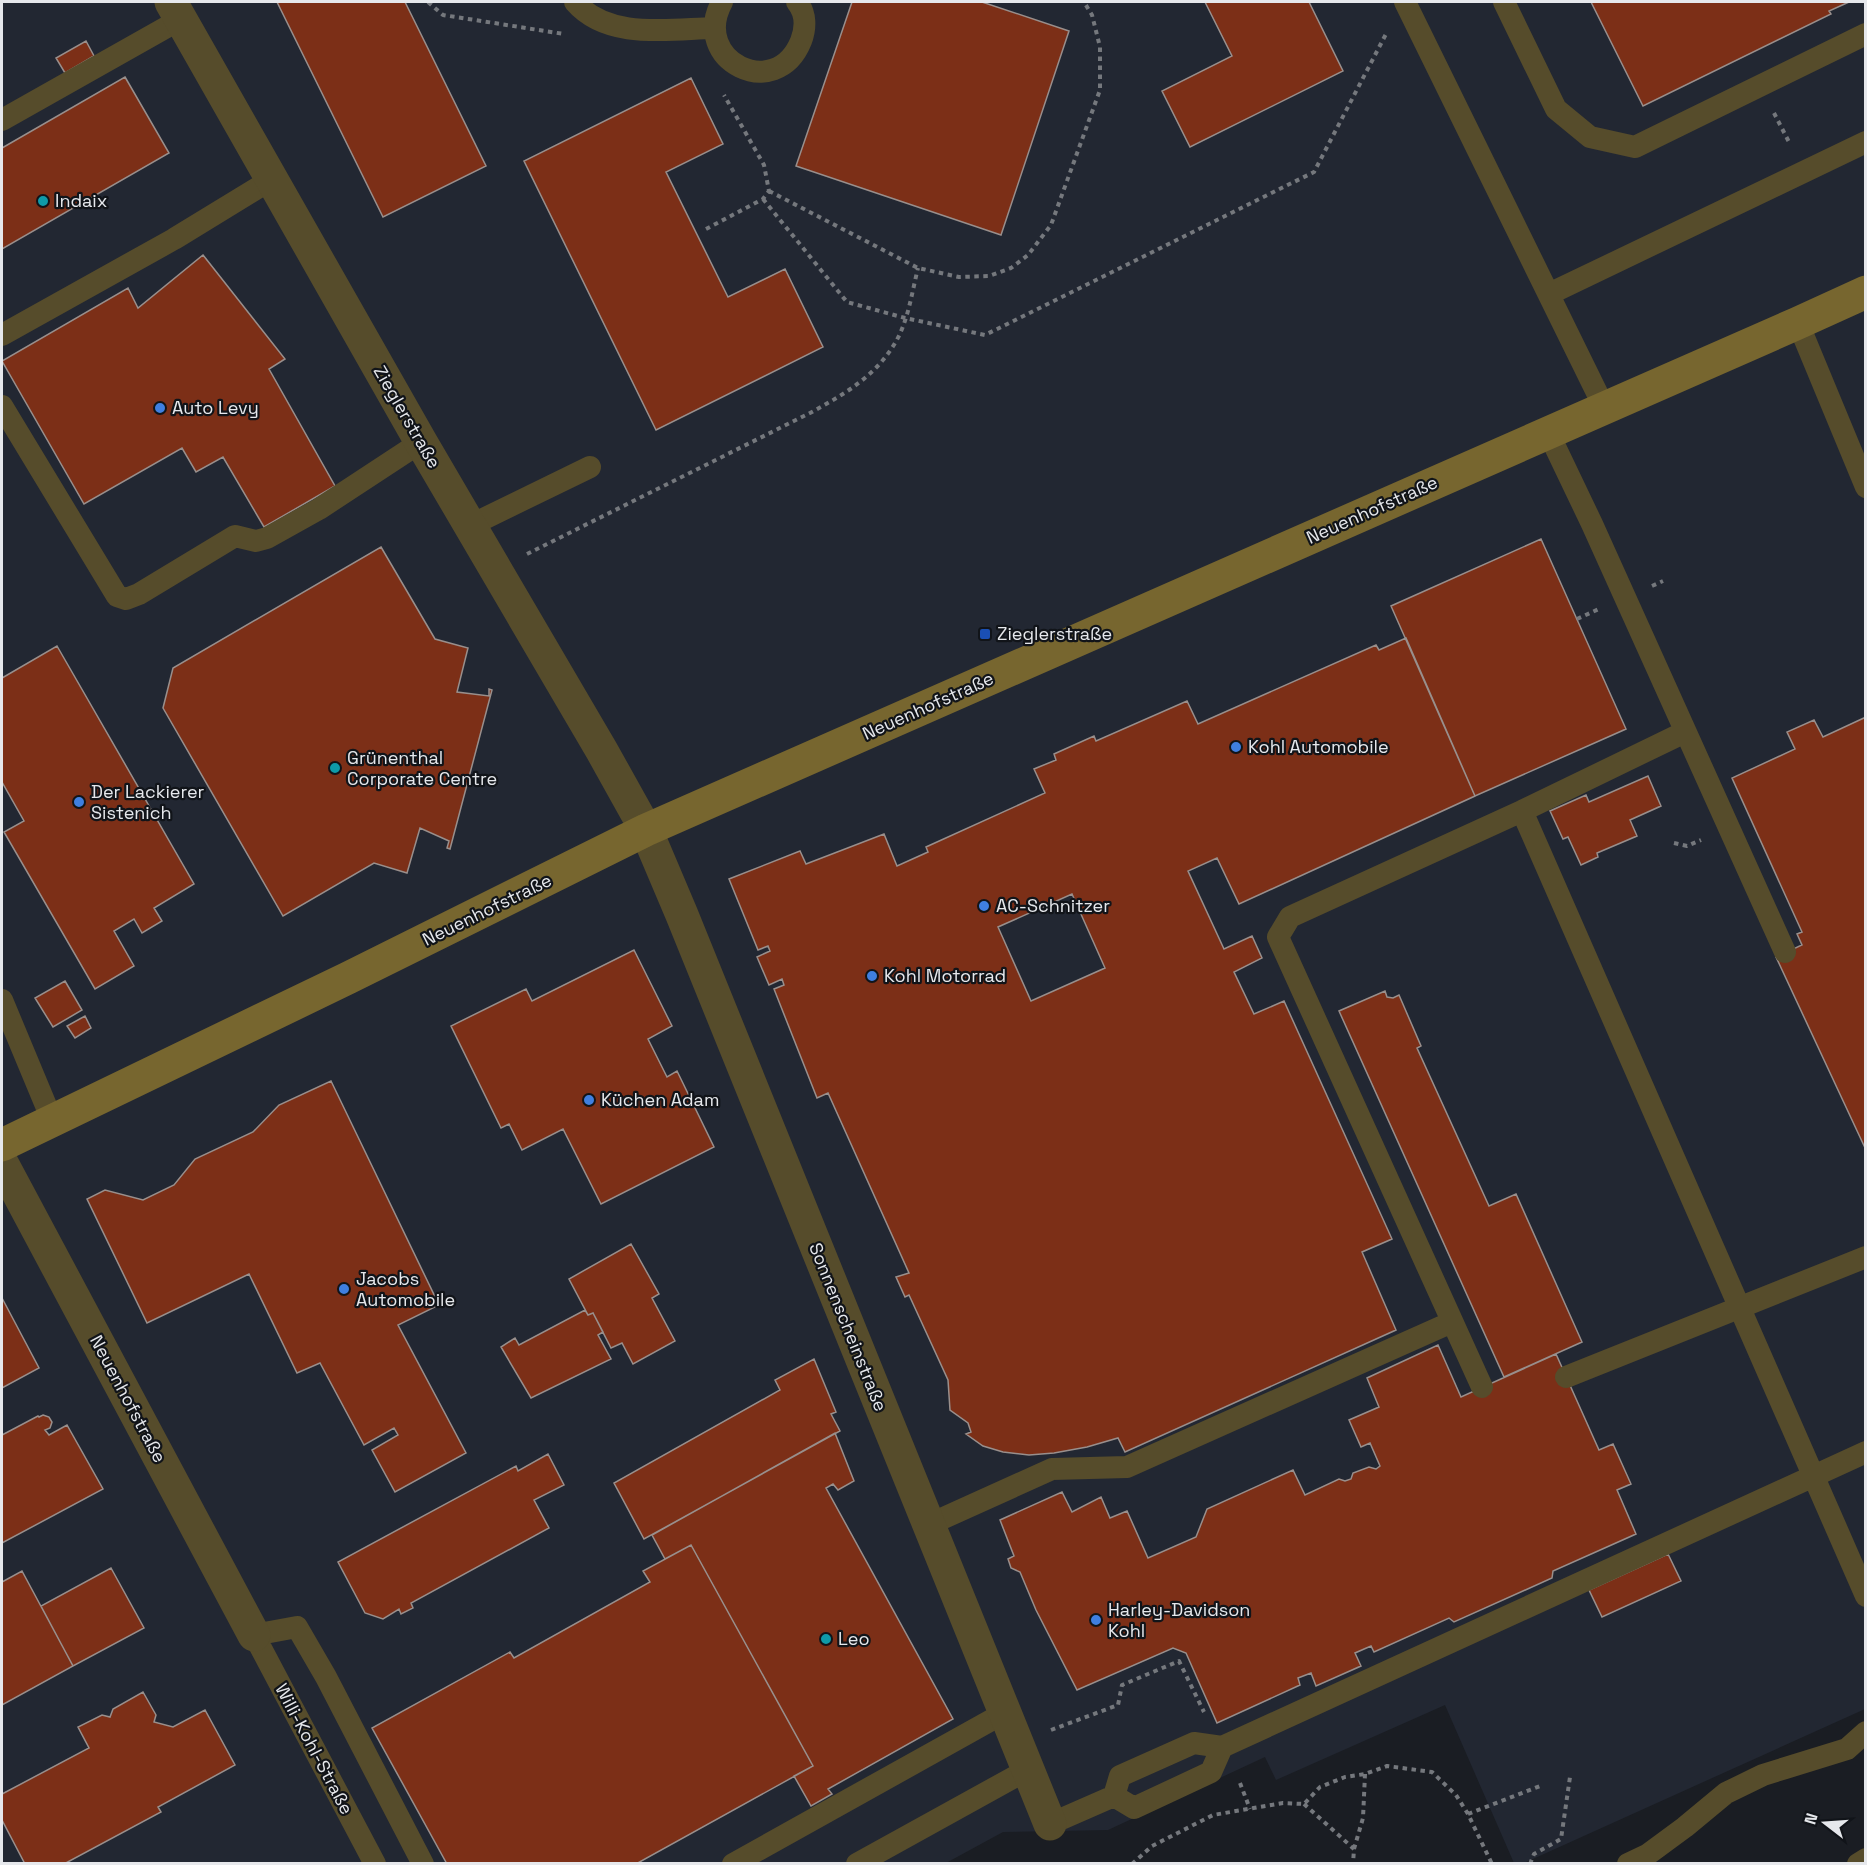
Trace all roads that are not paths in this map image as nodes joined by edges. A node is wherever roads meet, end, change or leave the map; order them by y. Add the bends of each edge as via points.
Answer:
1 (575, 2) edge
2 (722, 2) edge
3 (797, 2) edge
4 (1405, 2) edge
5 (1504, 2) edge
6 (176, 10) edge
7 (714, 28) junction
8 (1866, 34) edge
9 (2, 120) edge
10 (1866, 142) edge
11 (272, 179) junction
12 (1866, 292) edge
13 (1549, 294) junction
14 (1798, 323) junction
15 (2, 335) edge
16 (2, 406) edge
17 (1604, 407) junction
18 (1548, 432) junction
19 (421, 442) junction
20 (590, 467) dead end
21 (1866, 487) edge
22 (471, 525) junction
23 (1685, 732) junction
24 (1522, 812) junction
25 (646, 830) junction
26 (1785, 952) dead end
27 (2, 1000) edge
28 (52, 1120) junction
29 (2, 1145) edge
30 (2, 1163) edge
31 (1866, 1257) edge
32 (1740, 1308) junction
33 (1452, 1323) junction
34 (1566, 1377) dead end
35 (1482, 1387) dead end
36 (1866, 1452) edge
37 (1813, 1476) junction
38 (928, 1525) junction
39 (1866, 1596) edge
40 (254, 1635) junction
41 (1004, 1713) junction
42 (1866, 1732) edge
43 (1222, 1747) junction
44 (1022, 1757) junction
45 (1114, 1796) junction
46 (1050, 1824) joint
47 (1866, 1858) edge
48 (375, 1863) edge
49 (423, 1863) edge
50 (733, 1863) edge
51 (857, 1863) edge
52 (1628, 1863) edge
53 (1857, 1863) edge

1 - 7 lane via 604,22 636,30
2 - 7 lane
3 - 7 lane via 804,16 805,32 796,53 774,70 758,72 730,62 720,50
4 - 13 lane
5 - 8 lane via 1556,109 1590,137 1635,147
6 - 9 lane
6 - 11 street, Zieglerstraße
10 - 13 lane
11 - 15 lane
11 - 19 street, Zieglerstraße
12 - 14 street, Neuenhofstraße
13 - 17 lane
14 - 17 street, Neuenhofstraße
14 - 21 lane
16 - 19 lane via 117,596 126,599 235,536 256,541 267,538
17 - 18 street, Neuenhofstraße
18 - 23 lane
18 - 25 street, Neuenhofstraße
19 - 22 street, Zieglerstraße
20 - 22 lane
22 - 25 street, Zieglerstraße
23 - 24 lane
23 - 26 lane
24 - 32 lane
24 - 33 lane via 1290,917 1278,937
25 - 28 street, Neuenhofstraße
25 - 38 street, Sonnenscheinstraße
27 - 28 lane
28 - 29 street, Neuenhofstraße
30 - 40 street, Neuenhofstraße
31 - 32 lane
32 - 34 lane
32 - 37 lane
33 - 35 lane
33 - 38 lane via 1127,1467 1052,1469
36 - 37 lane
37 - 39 lane
37 - 43 lane
38 - 41 street, Sonnenscheinstraße
40 - 48 lane, Willi-Kohl-Straße
40 - 49 lane via 297,1627
41 - 44 street, Sonnenscheinstraße
41 - 50 lane
42 - 52 lane via 1847,1749 1763,1775 1725,1793 1656,1848
43 - 45 lane via 1194,1743 1120,1776
43 - 45 lane via 1210,1772 1134,1808
44 - 46 street, Sonnenscheinstraße
44 - 51 lane
45 - 46 lane
47 - 53 lane

